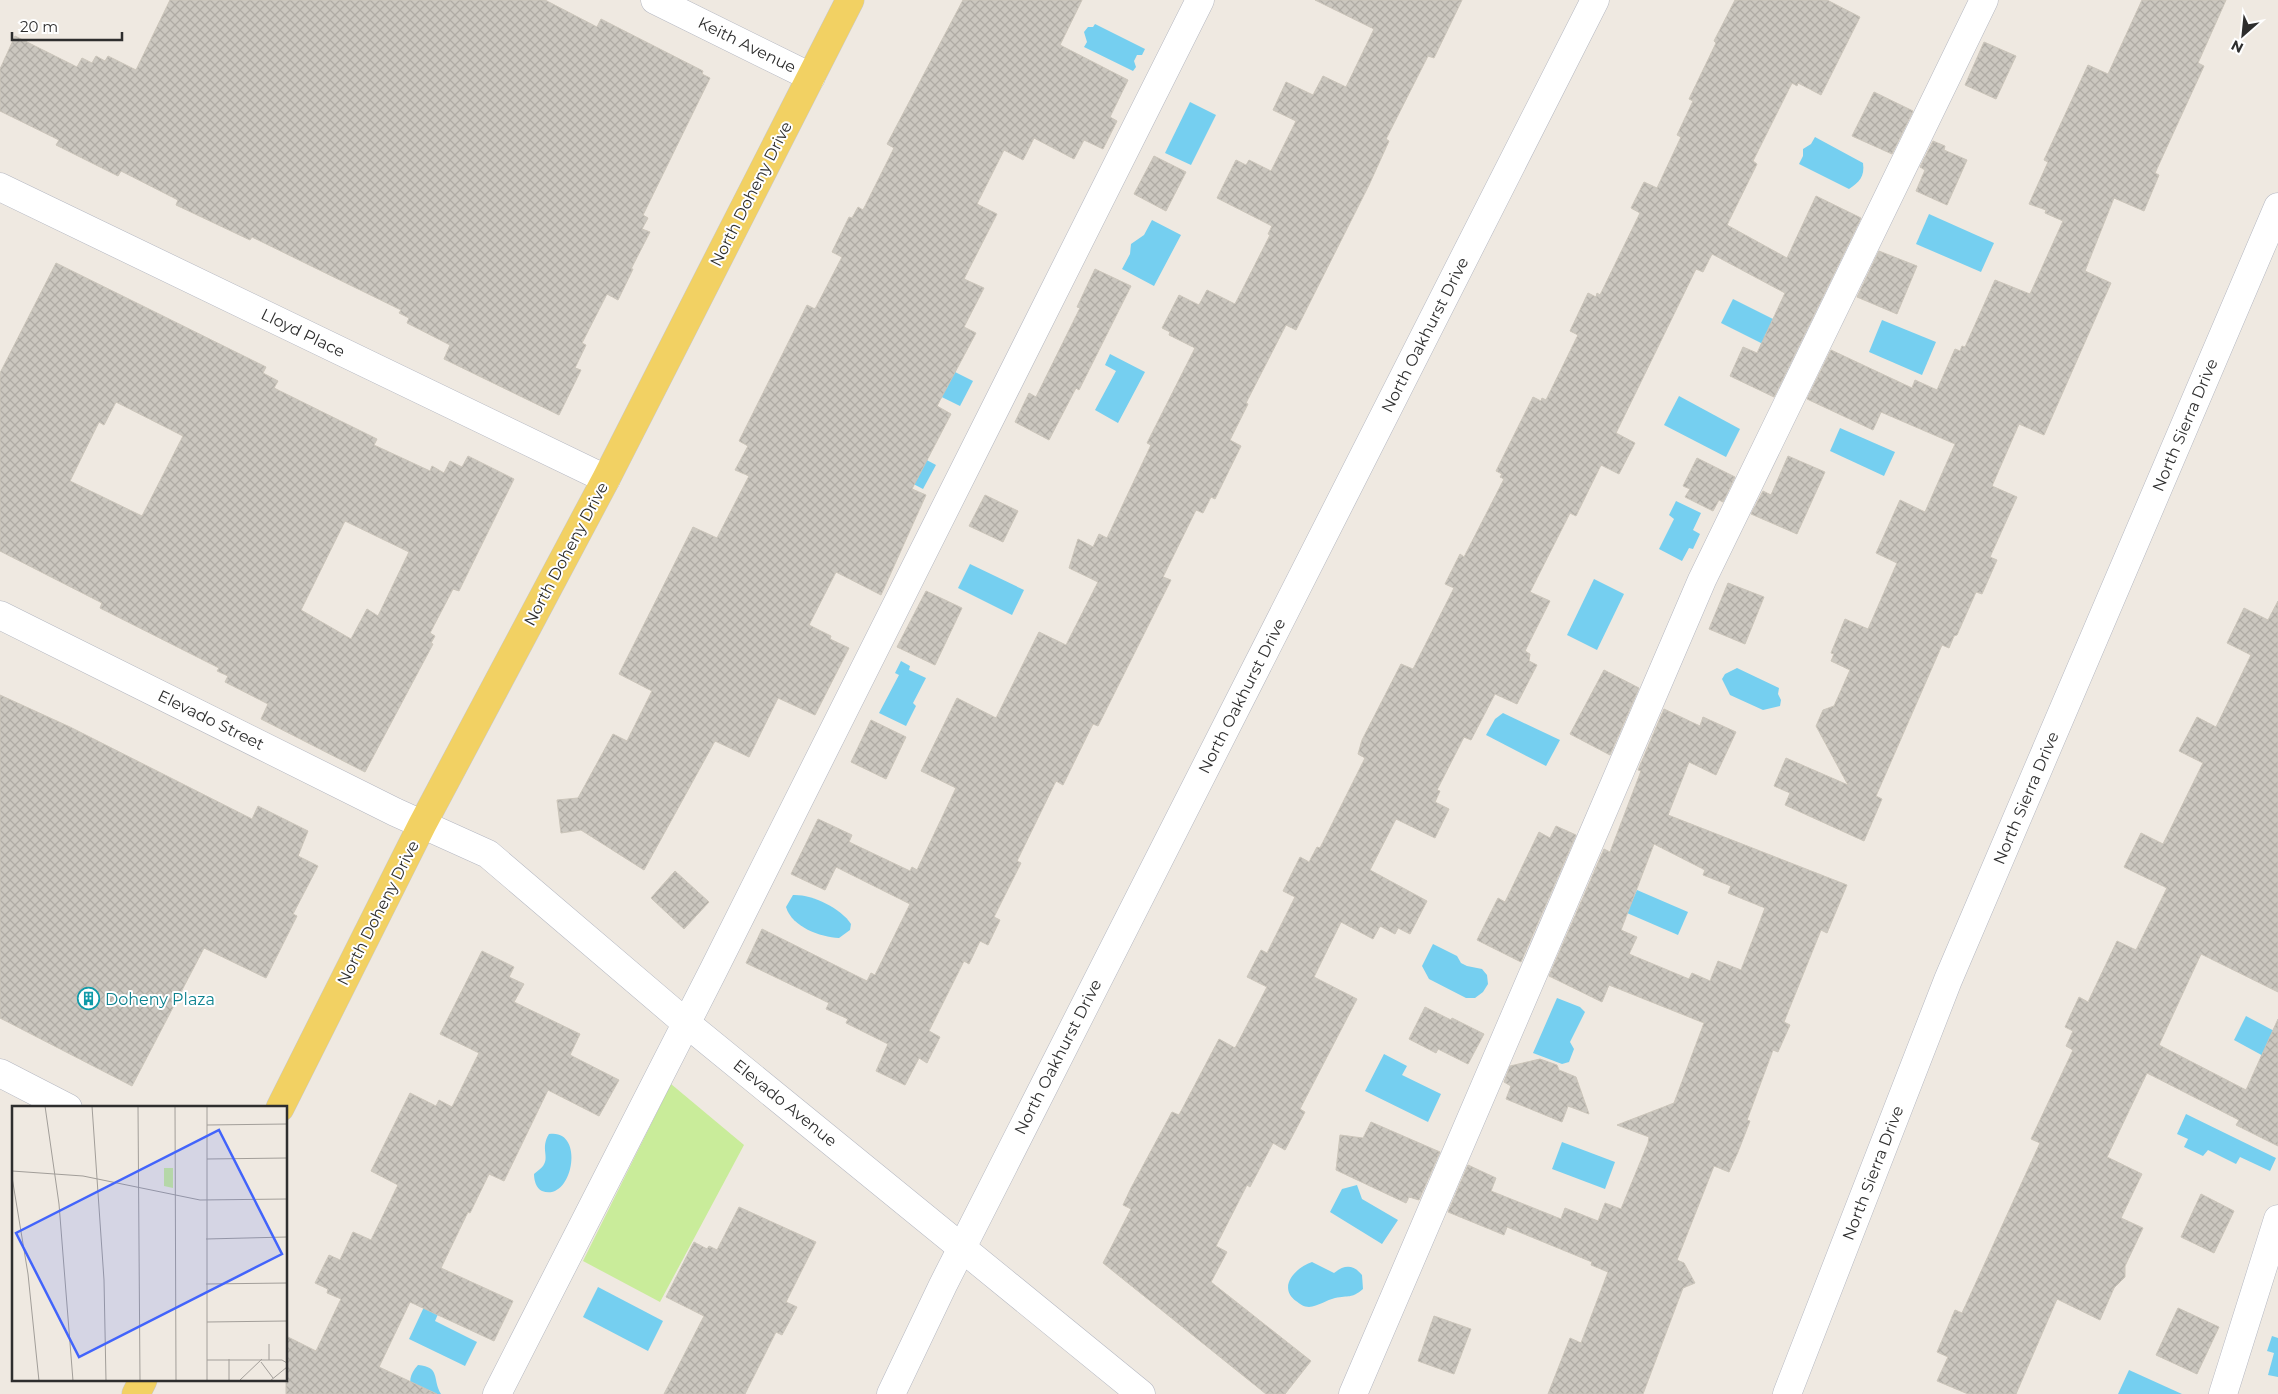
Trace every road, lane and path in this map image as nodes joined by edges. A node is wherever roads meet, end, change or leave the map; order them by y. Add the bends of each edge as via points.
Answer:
1 (656, 0) edge
2 (850, 0) edge
3 (1200, 0) edge
4 (1595, 0) edge
5 (1984, 0) edge
6 (811, 77) junction
7 (0, 187) edge
8 (2278, 207) edge
9 (606, 479) junction
10 (0, 615) edge
11 (422, 825) junction
12 (686, 1023) junction
13 (0, 1073) edge
14 (64, 1106) edge
15 (281, 1106) edge
16 (2278, 1219) edge
17 (962, 1247) junction
18 (142, 1382) edge
19 (136, 1394) edge
20 (497, 1394) edge
21 (891, 1394) edge
22 (1142, 1394) edge
23 (1353, 1394) edge
24 (1787, 1394) edge
25 (2223, 1394) edge

1 - 6 street, Keith Avenue
2 - 6 main road, North Doheny Drive
3 - 12 street
4 - 17 street, North Oakhurst Drive
5 - 23 street via 1702,580
6 - 9 main road, North Doheny Drive
7 - 9 street, Lloyd Place
8 - 24 street, North Sierra Drive via 1948,980
9 - 11 main road, North Doheny Drive
10 - 11 street, Elevado Street
11 - 12 street, Elevado Avenue via 488,854
11 - 15 main road, North Doheny Drive
12 - 17 street, Elevado Avenue
12 - 20 street
13 - 14 street
16 - 25 street
17 - 21 street, North Oakhurst Drive
17 - 22 street, Elevado Avenue
18 - 19 main road

